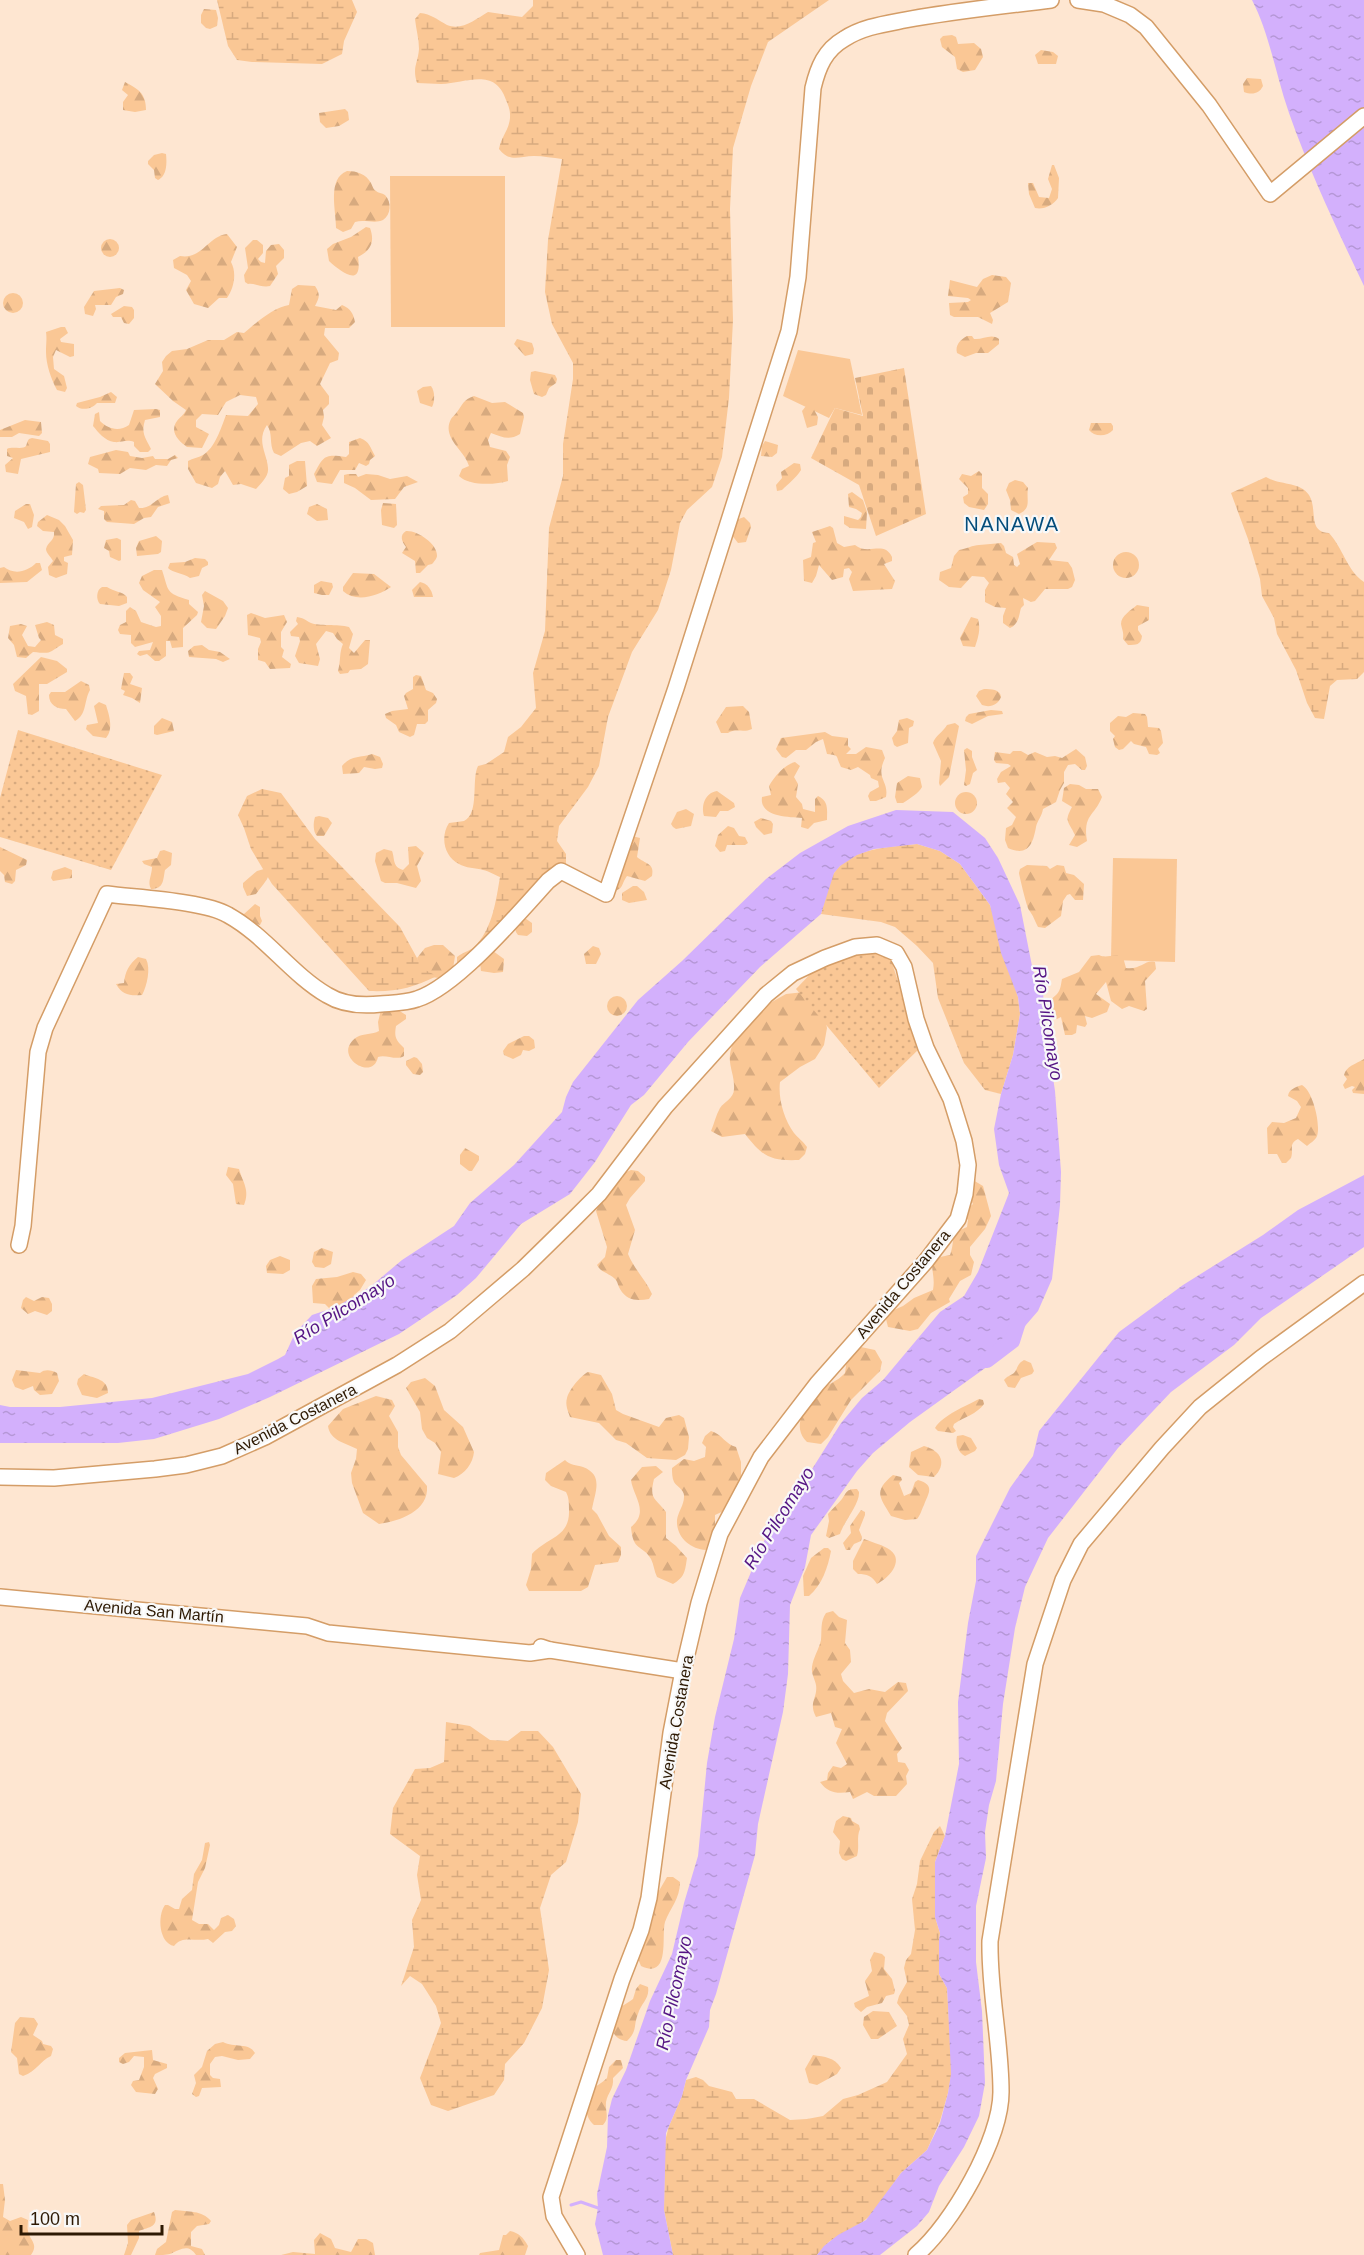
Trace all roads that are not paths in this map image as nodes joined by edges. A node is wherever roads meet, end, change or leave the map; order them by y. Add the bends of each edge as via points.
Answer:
1 (1051, 0) edge
2 (1078, 0) edge
3 (1364, 116) edge
4 (19, 1245) dead end
5 (1364, 1283) edge
6 (0, 1477) edge
7 (0, 1597) edge
8 (683, 1671) junction
9 (577, 2255) edge
10 (916, 2255) edge

1 - 4 street via 929,16 861,30 842,39 819,66 813,88 798,277 789,331 606,894 561,871 474,960 434,992 416,1000 371,1005 349,1004 328,996 227,914 210,908 107,894 45,1028 38,1052
2 - 3 street via 1104,4 1146,27 1209,105 1270,194
5 - 10 street via 1200,1407 1081,1544 1063,1580 1035,1664 990,1941 989,1973 1001,2094 997,2120 963,2197 932,2242
6 - 8 street, Avenida Costanera via 54,1478 133,1471 222,1456 397,1365 450,1331 523,1269 599,1194 665,1107 766,995 793,973 825,958 855,947 877,945 896,953 904,968 926,1048 951,1099 968,1165 965,1194 958,1219 926,1261 817,1384 761,1457 720,1534
7 - 8 street, Avenida San Martín via 532,1643 550,1650
8 - 9 street, Avenida Costanera via 646,1909 551,2197 554,2216

